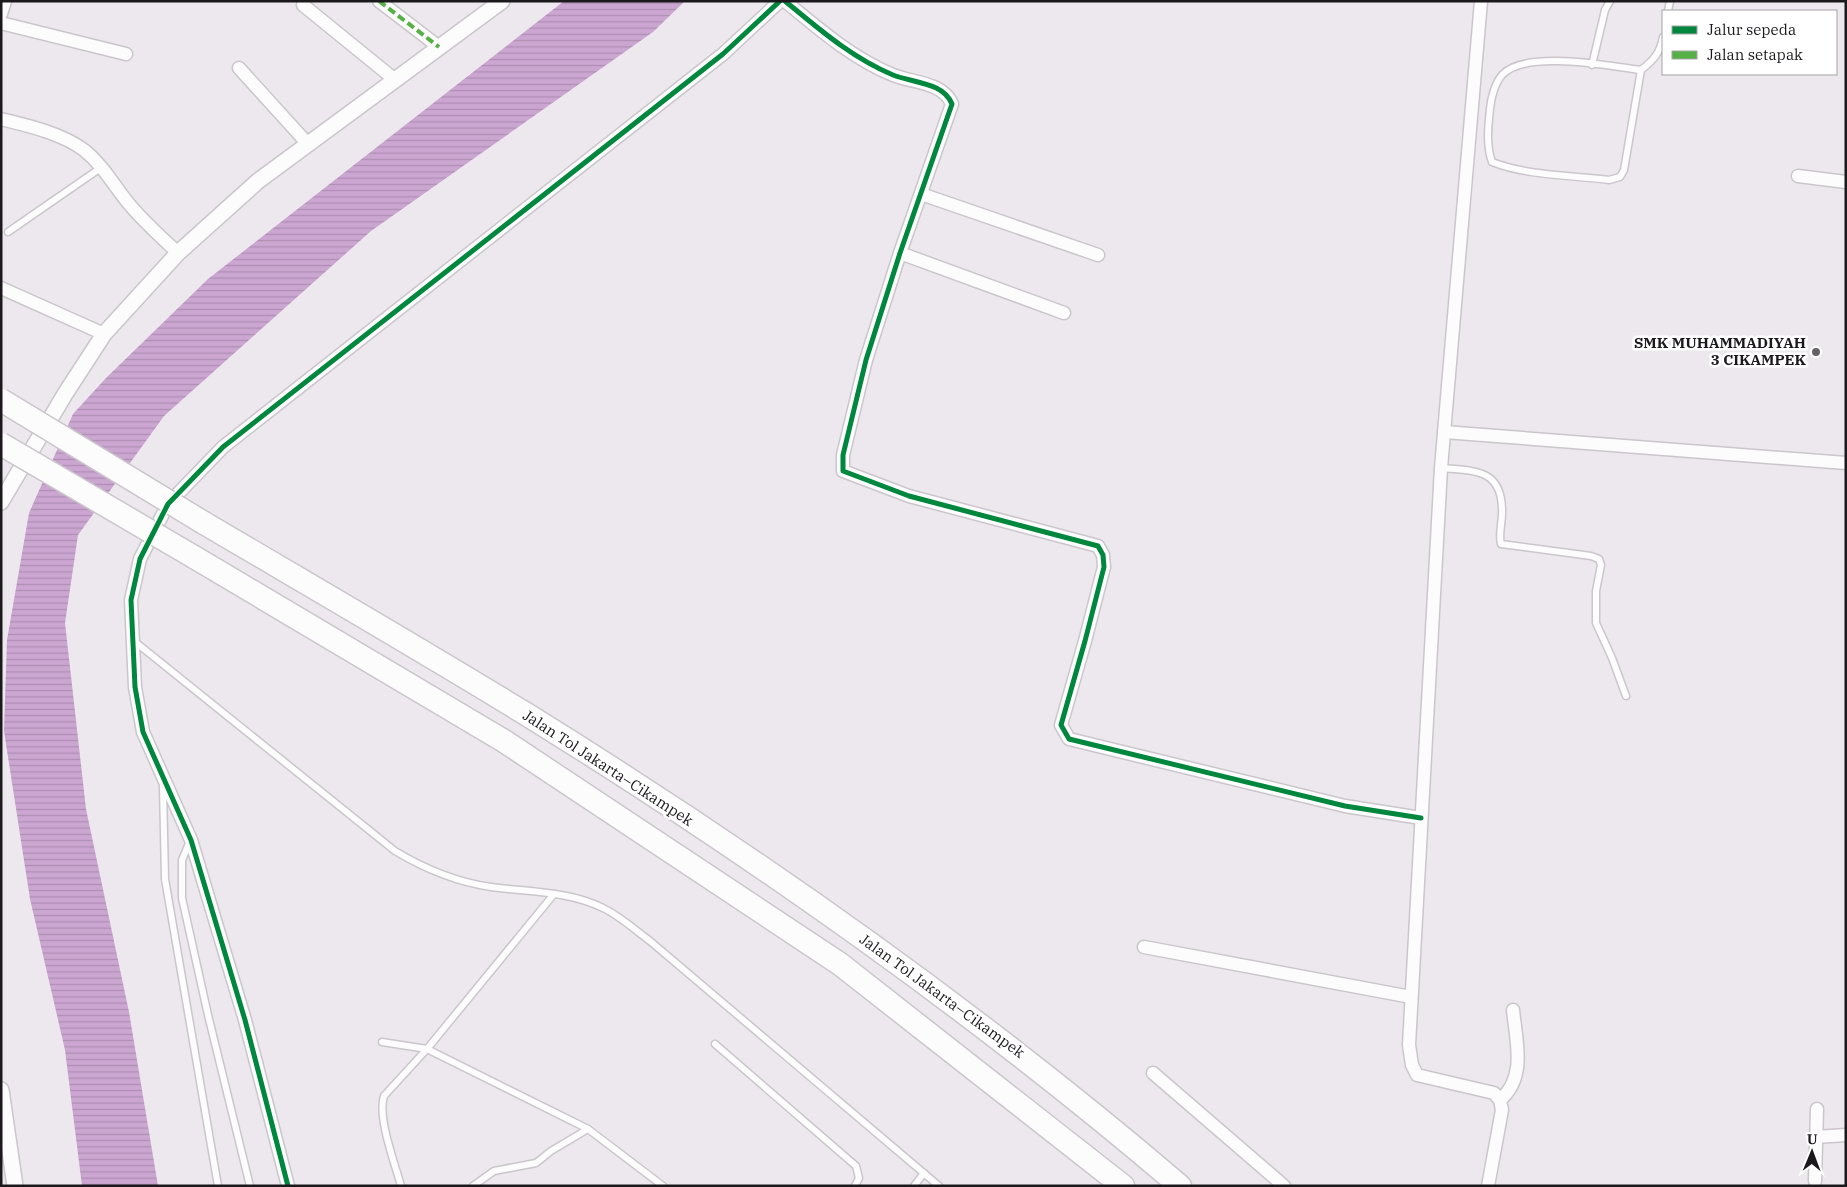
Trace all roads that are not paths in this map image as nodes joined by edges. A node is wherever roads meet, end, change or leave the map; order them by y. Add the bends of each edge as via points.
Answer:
1 (6, 1) edge
2 (379, 1) edge
3 (502, 1) edge
4 (780, 1) edge
5 (785, 1) edge
6 (1481, 1) edge
7 (1610, 1) edge
8 (303, 5) dead end
9 (1, 14) edge
10 (1, 23) edge
11 (1662, 42) edge
12 (439, 47) junction
13 (126, 54) dead end
14 (1592, 65) junction
15 (239, 68) dead end
16 (1641, 70) junction
17 (394, 79) junction
18 (1, 120) edge
19 (307, 143) junction
20 (102, 167) junction
21 (1798, 176) dead end
22 (1846, 182) edge
23 (921, 194) junction
24 (8, 232) dead end
25 (178, 253) junction
26 (900, 253) junction
27 (1098, 254) dead end
28 (1, 288) edge
29 (1064, 313) dead end
30 (104, 334) junction
31 (1, 400) edge
32 (1444, 432) junction
33 (1, 444) edge
34 (1846, 463) edge
35 (1441, 468) junction
36 (1, 502) edge
37 (131, 639) junction
38 (1626, 696) dead end
39 (163, 775) junction
40 (1421, 818) junction
41 (191, 840) junction
42 (554, 894) junction
43 (1144, 947) dead end
44 (1411, 997) junction
45 (1513, 1010) dead end
46 (382, 1042) dead end
47 (715, 1044) dead end
48 (427, 1049) junction
49 (1153, 1072) dead end
50 (1, 1090) edge
51 (1500, 1100) junction
52 (1816, 1109) dead end
53 (588, 1129) junction
54 (1846, 1135) edge
55 (1815, 1137) junction
56 (924, 1173) junction
57 (1815, 1181) dead end
58 (15, 1186) edge
59 (218, 1186) edge
60 (250, 1186) edge
61 (288, 1186) edge
62 (401, 1186) edge
63 (473, 1186) edge
64 (663, 1186) edge
65 (855, 1186) edge
66 (914, 1186) edge
67 (939, 1186) edge
68 (1123, 1186) edge
69 (1180, 1186) edge
70 (1284, 1186) edge
71 (1488, 1186) edge

1 - 9 street
2 - 12 street
3 - 12 street
4 - 37 street via 723,54 231,441 192,477 168,504 140,559 131,600
5 - 23 street via 834,42 867,62 894,75 940,89 949,96 952,104 950,113
6 - 32 street
7 - 14 lane
8 - 17 street
10 - 13 street
11 - 16 lane via 1652,62
12 - 17 street
14 - 16 lane
14 - 16 lane via 1544,60 1516,65 1502,74 1491,103 1488,128 1488,152 1492,162 1527,171 1609,180 1620,177 1624,170
15 - 19 street
17 - 19 street
18 - 20 street via 66,140 84,150
19 - 25 street via 236,199
20 - 24 lane
20 - 25 street via 134,210
21 - 22 street
23 - 26 street
23 - 27 street
25 - 30 street
26 - 29 street
26 - 40 street via 866,360 841,467 846,474 909,496 1098,546 1104,567 1061,725 1069,739 1345,806
28 - 30 street
30 - 36 street
31 - 69 highway, Jalan Tol Jakarta–Cikampek, bridge via 525,714 751,860 862,937 1025,1058
32 - 34 street
32 - 35 street
33 - 68 highway, bridge via 504,740 840,964
35 - 38 lane via 1480,471 1496,485 1502,508 1501,544 1599,558 1596,623
35 - 40 street
37 - 39 street via 143,732
37 - 42 lane via 395,851 427,869 456,880
39 - 41 street
39 - 59 lane via 165,879
40 - 44 street
41 - 60 lane via 182,860 182,898
41 - 61 street
42 - 48 lane
42 - 56 lane via 603,908 650,941
43 - 44 street
44 - 51 street via 1409,1045 1417,1075 1494,1093
45 - 51 street via 1517,1073 1510,1092
46 - 48 lane
47 - 65 lane via 856,1166 859,1178
48 - 53 lane
48 - 62 lane via 388,1090 382,1101
49 - 70 street
50 - 58 street
51 - 71 street via 1502,1110
52 - 55 street
53 - 63 lane via 536,1162 494,1171
53 - 64 lane
54 - 55 street
55 - 57 street
56 - 66 lane
56 - 67 lane

